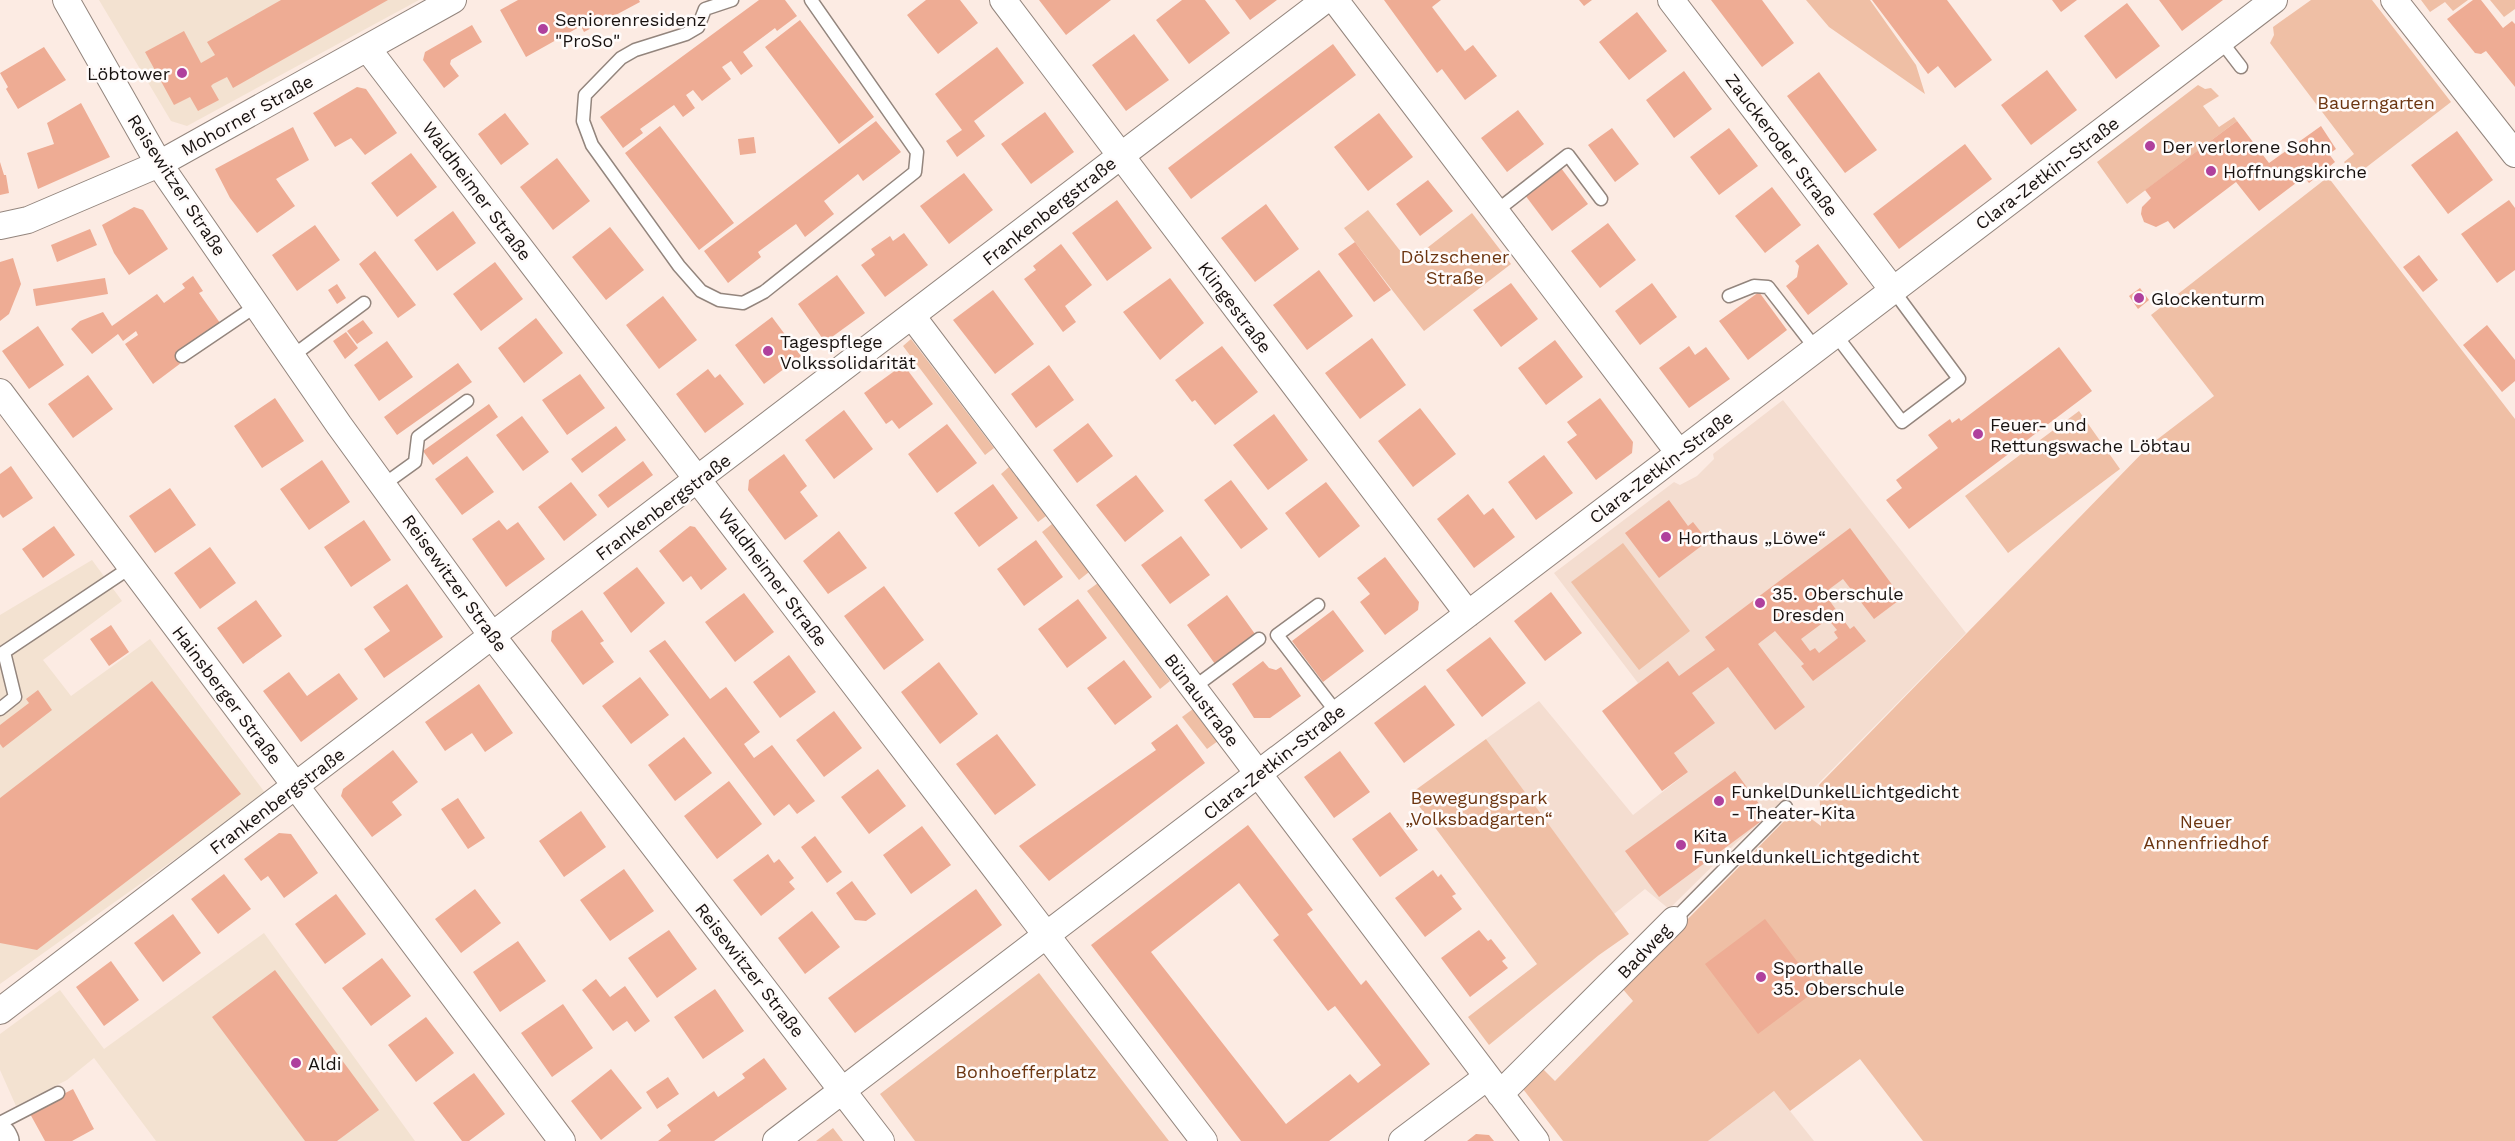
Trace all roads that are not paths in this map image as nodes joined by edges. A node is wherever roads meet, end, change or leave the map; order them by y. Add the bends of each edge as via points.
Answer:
1 (66, 0) edge
2 (453, 0) edge
3 (732, 0) edge
4 (811, 0) edge
5 (1003, 0) edge
6 (1325, 0) edge
7 (1335, 0) edge
8 (1671, 0) edge
9 (2274, 0) edge
10 (2394, 0) edge
11 (703, 4) edge
12 (2221, 41) junction
13 (367, 48) junction
14 (2241, 67) dead end
15 (2515, 154) edge
16 (1120, 156) junction
17 (159, 164) junction
18 (1601, 199) dead end
19 (1496, 212) junction
20 (0, 226) edge
21 (1893, 290) junction
22 (1729, 296) dead end
23 (364, 303) dead end
24 (256, 306) junction
25 (912, 316) junction
26 (1825, 342) junction
27 (182, 356) dead end
28 (291, 357) junction
29 (0, 392) edge
30 (468, 400) dead end
31 (1679, 453) junction
32 (699, 480) junction
33 (383, 485) junction
34 (131, 567) junction
35 (1318, 604) dead end
36 (1468, 614) junction
37 (493, 637) junction
38 (1259, 639) dead end
39 (2, 652) edge
40 (1194, 688) junction
41 (0, 709) edge
42 (1337, 713) junction
43 (1259, 775) junction
44 (296, 787) junction
45 (1786, 807) dead end
46 (1674, 920) joint
47 (1047, 935) junction
48 (0, 1011) edge
49 (1494, 1085) junction
50 (842, 1090) junction
51 (58, 1093) dead end
52 (0, 1123) edge
53 (0, 1137) edge
54 (2, 1141) edge
55 (562, 1141) edge
56 (776, 1141) edge
57 (881, 1141) edge
58 (1204, 1141) edge
59 (1402, 1141) edge
60 (1536, 1141) edge

1 - 17 street, Reisewitzer Straße
2 - 13 street, Mohorner Straße
3 - 11 lane
4 - 11 lane via 917,152 915,171 764,292 743,303 719,300 702,291 679,266 592,145 583,122 585,95 621,58 698,27
5 - 16 street, Klingestraße
6 - 16 street, Frankenbergstraße
7 - 19 street
8 - 21 street, Zauckeroder Straße
9 - 12 street, Clara-Zetkin-Straße
10 - 15 street
12 - 14 lane
12 - 21 street, Clara-Zetkin-Straße
13 - 17 street, Mohorner Straße
13 - 32 street, Waldheimer Straße
16 - 25 street, Frankenbergstraße
16 - 36 street, Klingestraße
17 - 20 street, Mohorner Straße via 28,220
17 - 24 street, Reisewitzer Straße
18 - 19 lane via 1568,155
19 - 31 street
21 - 26 street, Clara-Zetkin-Straße
21 - 26 lane via 1959,379 1902,422
22 - 26 lane via 1754,286 1768,287
23 - 28 lane
24 - 27 lane
24 - 28 street, Reisewitzer Straße
25 - 32 street, Frankenbergstraße
25 - 40 street, Bünaustraße
26 - 31 street, Clara-Zetkin-Straße
28 - 33 street, Reisewitzer Straße
29 - 34 street, Hainsberger Straße
30 - 33 lane via 418,437 415,462
31 - 36 street, Clara-Zetkin-Straße
32 - 37 street, Frankenbergstraße
32 - 47 street, Waldheimer Straße
33 - 37 street, Reisewitzer Straße
34 - 39 lane
34 - 44 street, Hainsberger Straße
35 - 42 lane via 1277,635
36 - 42 street, Clara-Zetkin-Straße
37 - 44 street, Frankenbergstraße
37 - 50 street, Reisewitzer Straße
38 - 40 lane
39 - 41 lane via 15,697
40 - 43 street, Bünaustraße
42 - 43 street, Clara-Zetkin-Straße
43 - 47 street, Clara-Zetkin-Straße
43 - 49 street, Bünaustraße
44 - 48 street, Frankenbergstraße
44 - 55 street, Hainsberger Straße
45 - 46 lane, Badweg
46 - 49 street, Badweg
47 - 50 street
47 - 58 street
49 - 59 street, Badweg
49 - 60 street, Bünaustraße
50 - 56 street
50 - 57 street, Reisewitzer Straße
51 - 52 lane
53 - 54 main road

